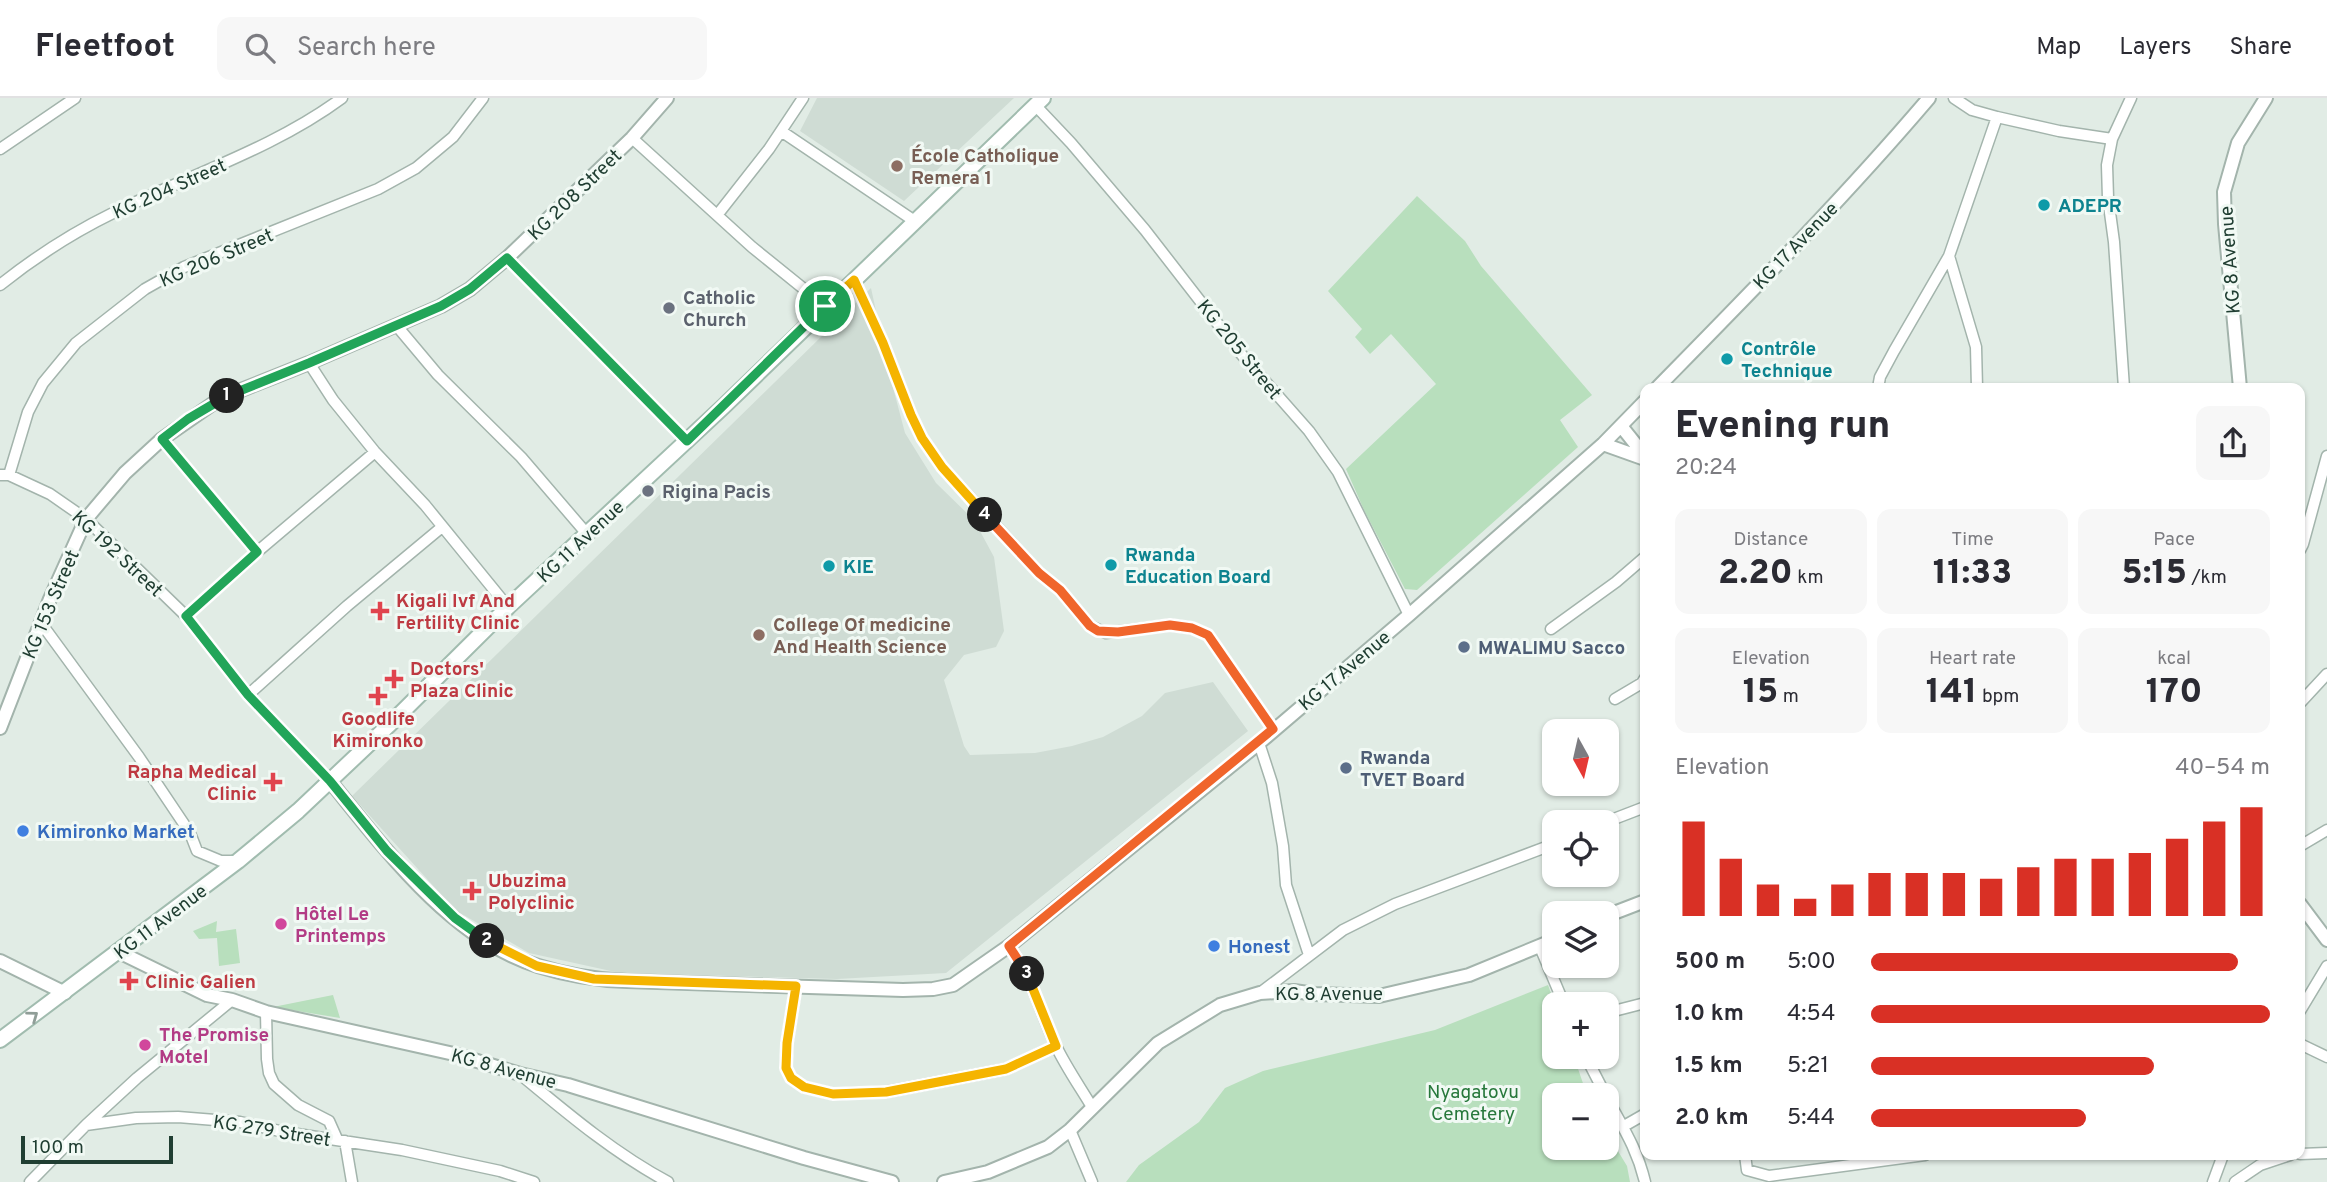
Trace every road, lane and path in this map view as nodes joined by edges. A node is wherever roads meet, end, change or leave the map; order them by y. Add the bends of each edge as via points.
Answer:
1 (75, 98) edge
2 (342, 98) edge
3 (483, 98) edge
4 (803, 98) edge
5 (1929, 98) edge
6 (1954, 98) edge
7 (2131, 98) edge
8 (2266, 98) edge
9 (663, 99) edge
10 (1039, 102) edge
11 (1997, 117) junction
12 (781, 131) junction
13 (632, 138) junction
14 (2112, 139) junction
15 (0, 149) edge
16 (718, 215) junction
17 (916, 222) junction
18 (1949, 256) junction
19 (507, 258) junction
20 (854, 280) junction
21 (0, 285) edge
22 (825, 306) junction
23 (396, 325) junction
24 (309, 363) junction
25 (1662, 383) edge
26 (1879, 383) edge
27 (1977, 383) edge
28 (2124, 383) edge
29 (2239, 383) edge
30 (1640, 406) edge
31 (1621, 426) junction
32 (162, 439) junction
33 (687, 441) junction
34 (1603, 444) junction
35 (1640, 451) edge
36 (375, 452) junction
37 (1640, 456) edge
38 (2327, 456) edge
39 (5, 475) edge
40 (86, 519) junction
41 (442, 527) junction
42 (587, 534) junction
43 (2305, 535) edge
44 (257, 552) junction
45 (1640, 561) edge
46 (508, 607) junction
47 (1409, 615) junction
48 (186, 616) junction
49 (41, 623) junction
50 (1551, 629) dead end
51 (2327, 674) edge
52 (1640, 685) edge
53 (248, 695) junction
54 (2305, 698) edge
55 (5, 699) edge
56 (1615, 699) dead end
57 (0, 728) edge
58 (1273, 729) junction
59 (1259, 743) junction
60 (330, 781) junction
61 (1640, 809) edge
62 (1619, 817) edge
63 (2327, 830) edge
64 (2305, 843) edge
65 (1542, 849) edge
66 (238, 862) junction
67 (1640, 903) edge
68 (1619, 911) edge
69 (2305, 911) edge
70 (2327, 940) edge
71 (1009, 946) junction
72 (1540, 947) joint
73 (119, 952) junction
74 (1309, 955) junction
75 (0, 961) edge
76 (2327, 967) edge
77 (796, 986) junction
78 (1559, 992) edge
79 (65, 993) junction
80 (1260, 993) junction
81 (232, 1000) junction
82 (2305, 1002) edge
83 (1640, 1004) edge
84 (1619, 1010) edge
85 (266, 1013) junction
86 (0, 1040) edge
87 (1056, 1046) junction
88 (2305, 1046) edge
89 (2327, 1057) edge
90 (520, 1074) junction
91 (1092, 1107) junction
92 (1640, 1117) edge
93 (1619, 1118) edge
94 (86, 1125) junction
95 (1624, 1126) junction
96 (1070, 1130) junction
97 (341, 1140) junction
98 (2327, 1153) edge
99 (2305, 1154) edge
100 (1746, 1160) edge
101 (1846, 1160) edge
102 (1871, 1160) edge
103 (1898, 1160) edge
104 (2221, 1160) edge
105 (2275, 1160) edge
106 (30, 1182) edge
107 (352, 1182) edge
108 (534, 1182) edge
109 (668, 1182) edge
110 (892, 1182) edge
111 (944, 1182) edge
112 (1092, 1182) edge
113 (1645, 1182) edge
114 (2213, 1182) edge
115 (2235, 1182) edge

1 - 15 street
2 - 21 street, KG 204 Street via 277,138 96,221
3 - 39 street, KG 206 Street via 453,137 416,168 378,189 184,267 145,289 76,343 43,383
4 - 12 street
5 - 25 street, KG 17 Avenue via 1809,232
6 - 11 street via 1972,110
7 - 14 street
8 - 29 street, KG 8 Avenue via 2238,143 2224,192
9 - 13 street, KG 208 Street
10 - 17 main road, KG 11 Avenue
10 - 47 street, KG 205 Street via 1338,471
11 - 14 street
11 - 18 street
12 - 16 street
12 - 17 street
13 - 16 street
13 - 19 street, KG 208 Street
14 - 28 street via 2108,198
16 - 22 street
17 - 20 main road, KG 11 Avenue
18 - 26 street
18 - 27 street via 1976,347
19 - 23 street, KG 208 Street via 470,289
19 - 33 street
20 - 22 main road, KG 11 Avenue
20 - 58 street via 922,438 942,467 1039,573 1098,631 1170,625 1208,635
22 - 33 main road, KG 11 Avenue
23 - 24 street, KG 208 Street
23 - 42 street
24 - 32 street, KG 208 Street via 221,398
24 - 36 street
30 - 31 street, KG 17 Avenue
31 - 34 street, KG 17 Avenue
31 - 35 street
32 - 40 street, KG 208 Street
32 - 44 street
33 - 42 main road, KG 11 Avenue
34 - 37 street
34 - 47 street, KG 17 Avenue
36 - 41 street
36 - 44 street
38 - 43 street
39 - 40 street, KG 192 Street via 50,495
40 - 48 street, KG 192 Street
40 - 49 street, KG 153 Street
41 - 46 street
41 - 53 street
42 - 46 main road, KG 11 Avenue
44 - 48 street
45 - 50 street
46 - 60 main road, KG 11 Avenue
47 - 58 street, KG 17 Avenue
48 - 53 street, KG 192 Street
49 - 55 street, KG 153 Street
49 - 66 street via 139,757 197,851 221,862
51 - 54 street
52 - 56 street
53 - 60 street, KG 192 Street
55 - 57 street, KG 153 Street
58 - 59 street, KG 17 Avenue
59 - 71 street, KG 17 Avenue
59 - 74 street via 1272,783 1286,885
60 - 66 main road, KG 11 Avenue
60 - 77 street, KG 17 Avenue via 387,851 455,918 537,966 594,979
61 - 62 street
63 - 64 street
65 - 74 street via 1395,904 1343,930
66 - 73 main road, KG 11 Avenue
67 - 68 street
69 - 70 street
71 - 77 street, KG 17 Avenue via 953,985 933,989
71 - 87 street via 1034,989
72 - 78 street
72 - 80 street, KG 8 Avenue via 1469,975 1379,996
73 - 79 main road, KG 11 Avenue
73 - 81 street, KG 8 Avenue via 207,995
74 - 80 street
75 - 79 street
76 - 82 street
77 - 87 street via 786,1068 804,1087 833,1094 886,1092 1006,1069
86 -> 79 main road, KG 11 Avenue
80 - 91 street, KG 8 Avenue via 1220,1005 1158,1043
81 - 85 street, KG 8 Avenue
81 - 94 street
83 - 84 street
85 - 90 street, KG 8 Avenue via 454,1054
85 - 97 street via 267,1059 274,1084 298,1105 329,1121
87 - 91 street
88 - 89 street
90 - 109 street via 590,1133
90 - 110 street, KG 8 Avenue via 568,1084
91 - 96 street, KG 8 Avenue
92 - 95 street
93 - 95 street
94 - 97 street, KG 279 Street via 178,1117 240,1122
94 - 106 street
95 - 113 street
96 - 111 street, KG 8 Avenue via 1022,1159
96 - 112 street
97 - 107 street
97 - 108 street, KG 279 Street via 450,1160
98 - 99 street
100 - 101 street via 1747,1170 1769,1176
102 - 103 street
104 - 114 street
105 - 115 street

